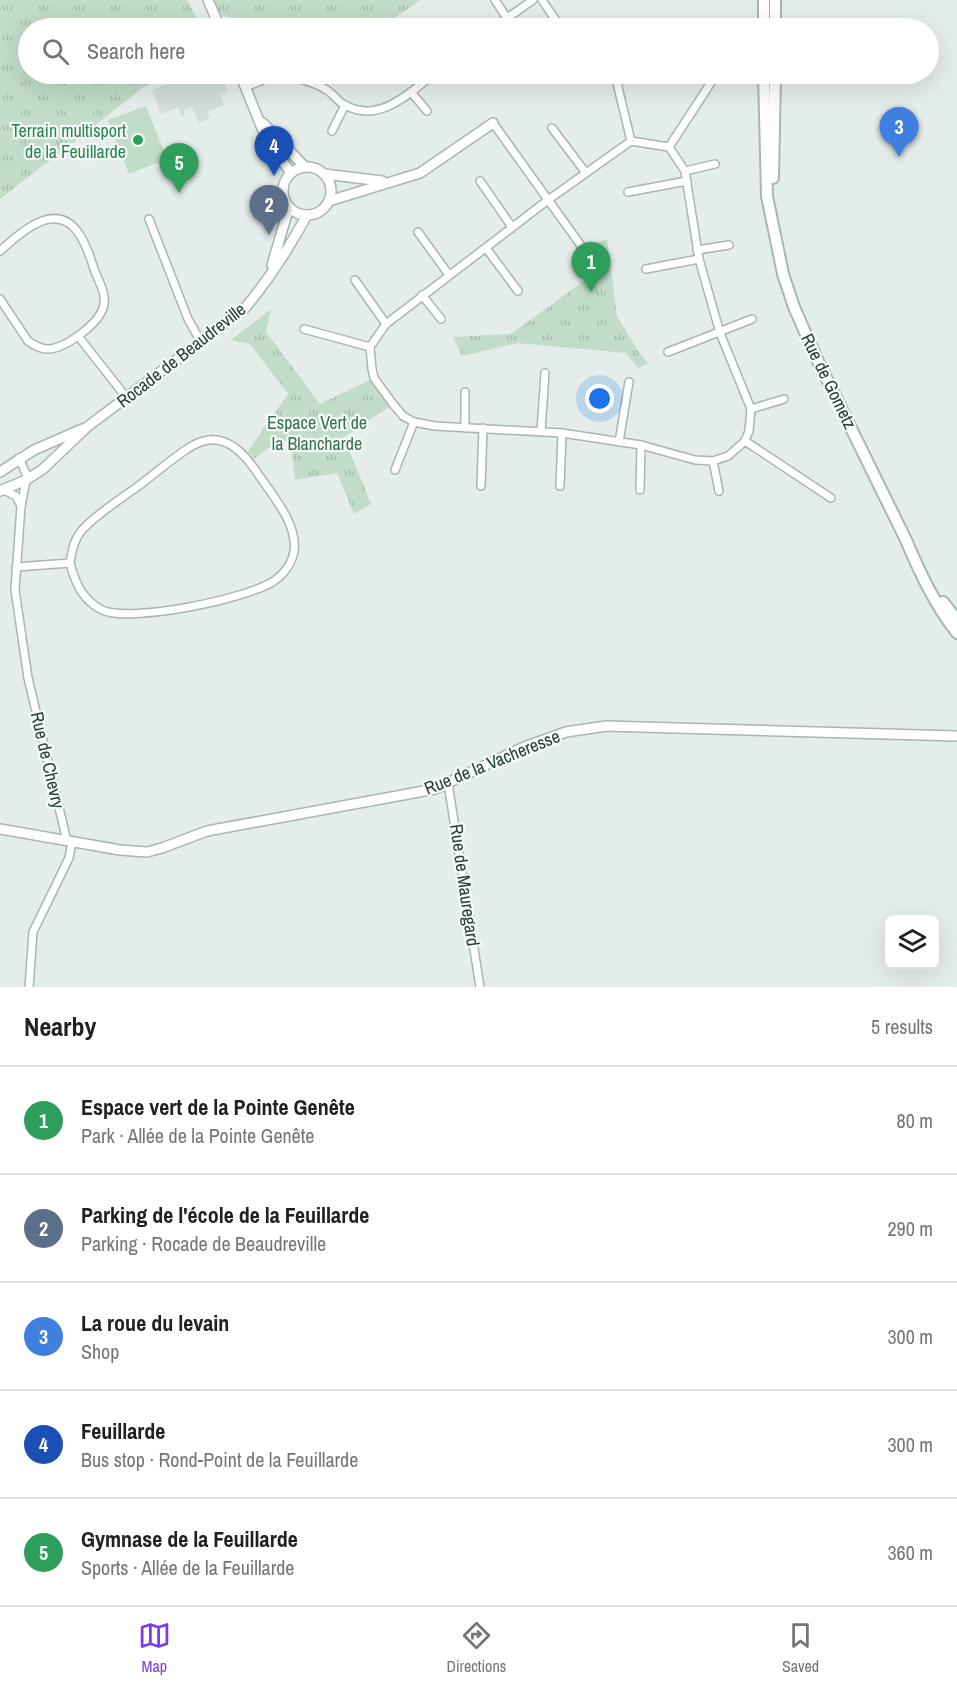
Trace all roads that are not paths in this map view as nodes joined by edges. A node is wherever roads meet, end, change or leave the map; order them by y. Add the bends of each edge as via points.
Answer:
1 (208, 0) edge
2 (495, 0) edge
3 (533, 0) edge
4 (542, 0) edge
5 (764, 0) edge
6 (775, 0) edge
7 (216, 18) edge
8 (507, 18) joint
9 (554, 18) edge
10 (764, 18) edge
11 (775, 18) edge
12 (245, 84) edge
13 (253, 84) edge
14 (313, 84) edge
15 (421, 84) edge
16 (617, 84) edge
17 (710, 84) edge
18 (765, 84) edge
19 (774, 84) edge
20 (246, 87) junction
21 (411, 92) junction
22 (345, 105) junction
23 (427, 111) dead end
24 (260, 120) junction
25 (493, 123) joint
26 (552, 128) dead end
27 (332, 131) dead end
28 (631, 141) junction
29 (769, 145) junction
30 (669, 147) junction
31 (715, 164) dead end
32 (305, 166) junction
33 (685, 171) junction
34 (291, 173) junction
35 (586, 173) junction
36 (324, 174) junction
37 (480, 181) dead end
38 (687, 181) junction
39 (388, 182) junction
40 (628, 192) dead end
41 (548, 200) junction
42 (329, 201) junction
43 (289, 207) junction
44 (307, 215) junction
45 (149, 219) dead end
46 (512, 227) junction
47 (418, 232) dead end
48 (729, 245) dead end
49 (582, 247) dead end
50 (486, 248) junction
51 (697, 250) junction
52 (0, 251) edge
53 (699, 259) junction
54 (646, 269) dead end
55 (449, 275) junction
56 (269, 277) junction
57 (355, 279) dead end
58 (518, 291) dead end
59 (422, 295) junction
60 (0, 299) edge
61 (441, 319) dead end
62 (752, 320) dead end
63 (386, 324) junction
64 (304, 329) dead end
65 (720, 333) junction
66 (78, 336) junction
67 (201, 342) junction
68 (370, 347) junction
69 (668, 352) dead end
70 (545, 373) dead end
71 (629, 382) dead end
72 (465, 392) dead end
73 (126, 397) junction
74 (784, 399) dead end
75 (751, 409) junction
76 (414, 422) junction
77 (87, 427) junction
78 (465, 428) junction
79 (483, 428) junction
80 (541, 431) junction
81 (562, 433) junction
82 (745, 441) junction
83 (619, 442) junction
84 (641, 445) junction
85 (19, 458) junction
86 (713, 461) junction
87 (396, 470) dead end
88 (0, 472) edge
89 (26, 480) junction
90 (481, 486) dead end
91 (560, 486) dead end
92 (2, 490) edge
93 (640, 490) dead end
94 (718, 491) dead end
95 (831, 498) dead end
96 (21, 506) junction
97 (906, 540) junction
98 (70, 562) junction
99 (16, 567) junction
100 (957, 620) edge
101 (957, 633) edge
102 (957, 736) edge
103 (448, 783) junction
104 (0, 830) edge
105 (70, 841) junction
106 (28, 987) edge
107 (480, 987) edge

1 - 7 street
2 - 8 street
3 - 8 street
4 - 9 street
5 - 10 main road
6 - 11 main road
12 - 20 street
13 - 20 street
14 - 22 street via 326,89
15 - 21 street
16 - 28 street
17 - 30 street
18 - 29 main road, Rue de Gometz
19 - 29 main road, Rue de Gometz
20 - 24 street
21 - 22 street via 392,106 376,110
21 - 23 street
22 - 27 street
24 - 32 street
24 - 34 street via 266,138
25 - 39 street via 420,173
25 - 41 street
26 - 35 street
28 - 30 street
28 - 35 street
29 - 97 main road, Rue de Gometz via 771,214 794,307
30 - 33 street
31 - 33 street
32 - 34 street
32 - 36 street
33 - 38 street
34 - 43 street via 284,186
35 - 41 street
36 - 39 street
36 - 42 street via 331,187
37 - 46 street
38 - 40 street
38 - 51 street
39 - 42 street
41 - 46 street
41 - 49 street
42 - 44 street via 320,211
43 - 44 street
43 - 56 street, Rocade de Beaudreville
44 - 56 street, Rocade de Beaudreville
45 - 67 street via 188,319
46 - 50 street
47 - 55 street
48 - 51 street
50 - 55 street
50 - 58 street
51 - 53 street
52 - 66 street via 49,218 62,219 78,232 104,300 103,310
53 - 54 street
53 - 65 street
55 - 59 street
56 - 67 street, Rocade de Beaudreville via 244,309
57 - 63 street
59 - 61 street
59 - 63 street
60 - 66 street via 23,335 35,345 49,349
62 - 65 street
63 - 68 street
64 - 68 street
65 - 69 street
65 - 75 street
66 - 73 street
67 - 73 street, Rocade de Beaudreville
68 - 76 street via 374,378 403,416
70 - 80 street
71 - 83 street
72 - 78 street
73 - 77 street, Rocade de Beaudreville
74 - 75 street
75 - 82 street
76 - 78 street
76 - 87 street
77 - 85 street, Rocade de Beaudreville
77 - 89 street, Rocade de Beaudreville
78 - 79 street
79 - 80 street
79 - 90 street
80 - 81 street
81 - 83 street
81 - 91 street
82 - 86 street via 728,456
82 - 95 street
83 - 84 street
84 - 86 street
84 - 93 street
85 - 88 street, Rocade de Beaudreville
85 - 89 street
86 - 94 street
89 - 92 street, Rocade de Beaudreville
89 - 96 street, Rue de Chevry
92 - 96 street via 16,496
96 - 99 street, Rue de Chevry
97 - 100 main road, Rue de Gometz
97 - 101 main road, Rue de Gometz via 935,602
98 - 98 street via 75,540 92,521 184,451 209,440 222,441 246,456 286,519 294,539 290,564 283,574 263,586 220,600 140,613 117,614 93,605 78,586
98 - 99 street
99 - 105 street, Rue de Chevry via 15,590 28,678
102 - 103 street, Rue de la Vacheresse via 606,726 566,732 534,743
103 - 105 street, Rue de la Vacheresse via 405,796 207,831 147,852
103 - 107 street, Rue de Mauregard
104 - 105 street, Rue de la Vacheresse
105 - 106 street via 69,858 33,932

